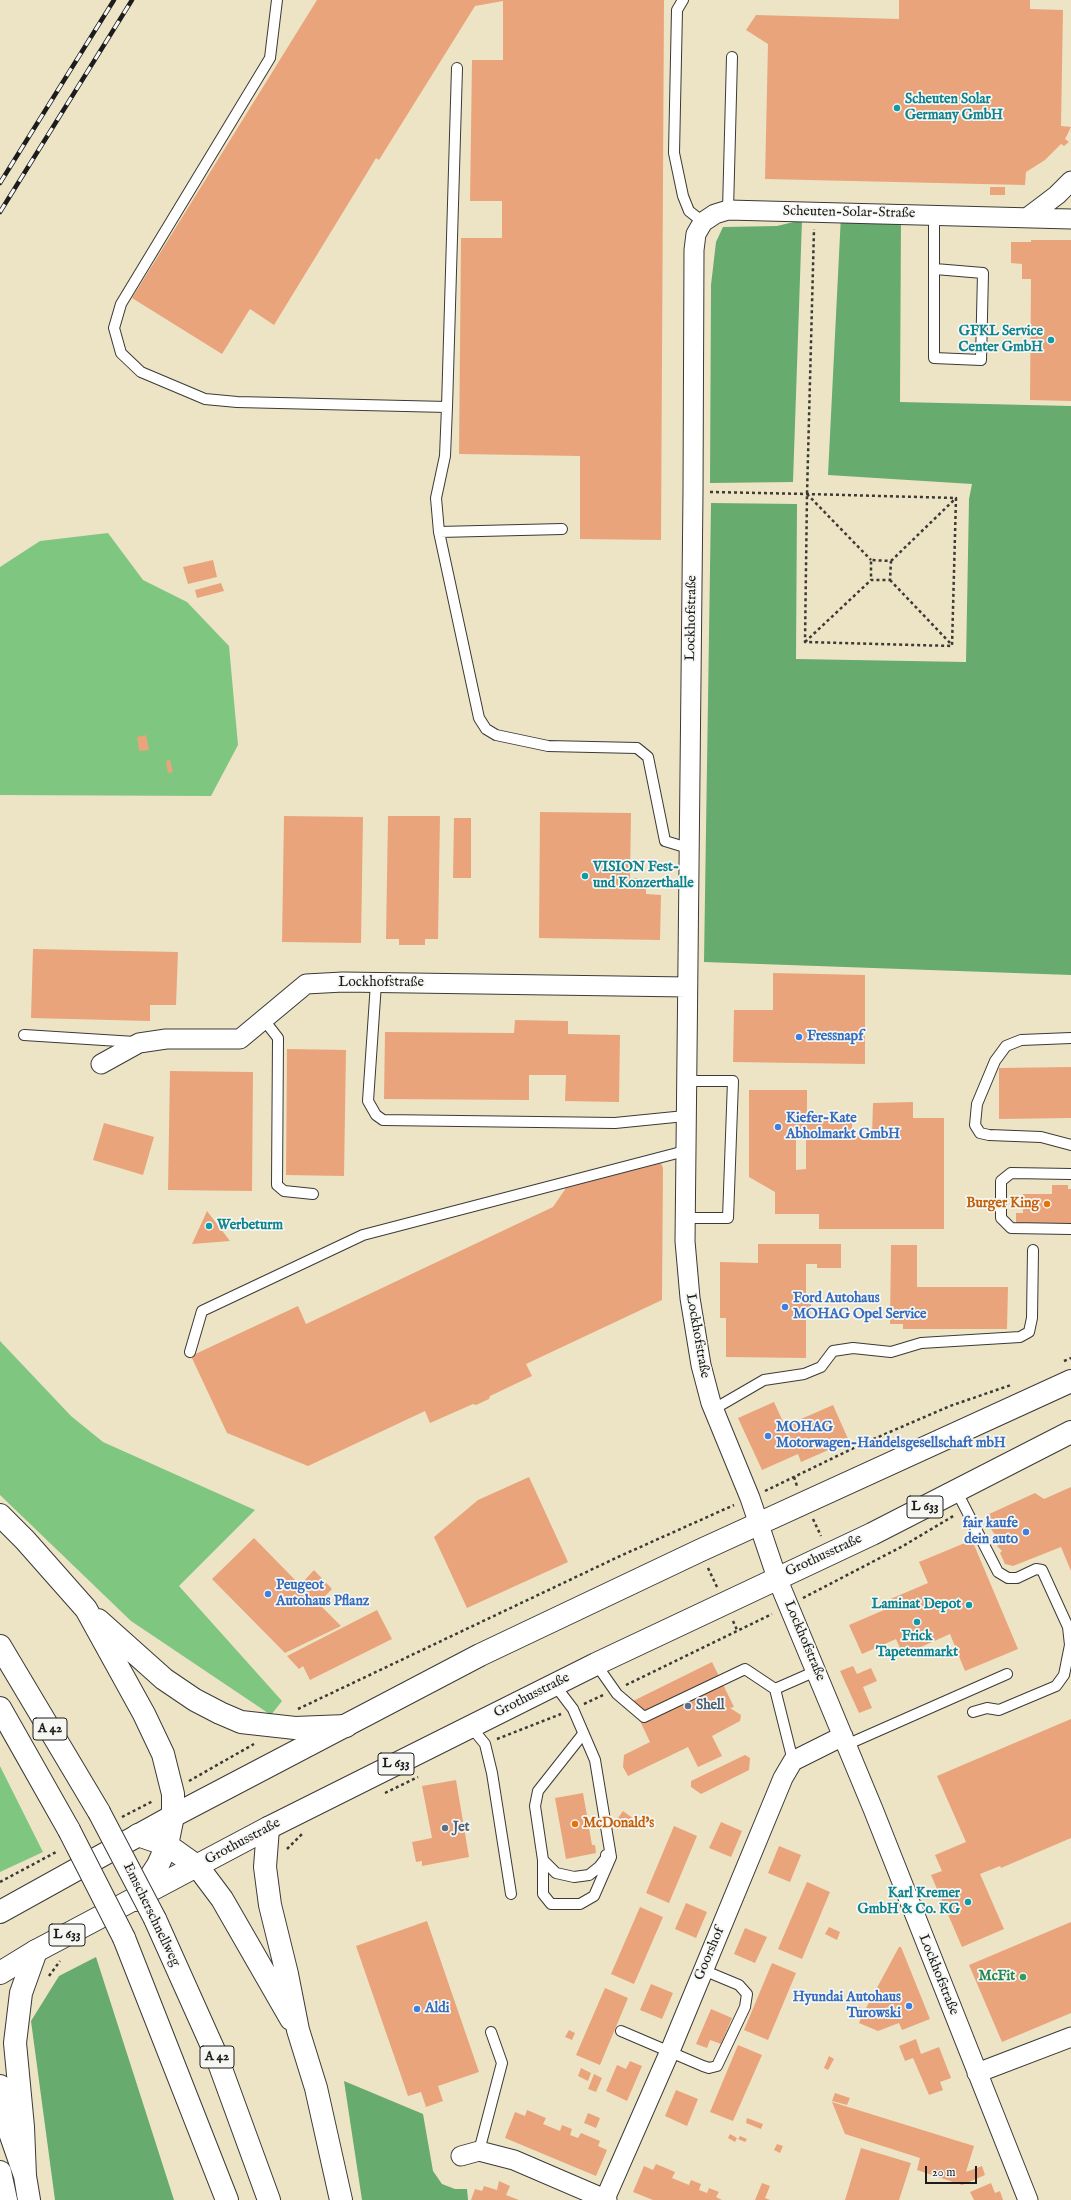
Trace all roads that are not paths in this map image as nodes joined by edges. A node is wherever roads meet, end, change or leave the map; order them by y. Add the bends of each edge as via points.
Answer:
1 (278, 0) edge
2 (683, 0) edge
3 (732, 57) dead end
4 (456, 68) dead end
5 (1071, 181) edge
6 (728, 210) junction
7 (934, 215) junction
8 (1028, 217) junction
9 (1071, 219) edge
10 (703, 222) junction
11 (935, 269) junction
12 (447, 407) junction
13 (562, 529) dead end
14 (439, 532) junction
15 (688, 848) junction
16 (376, 983) junction
17 (687, 987) junction
18 (264, 1020) junction
19 (24, 1035) dead end
20 (1071, 1038) edge
21 (139, 1043) junction
22 (101, 1064) dead end
23 (686, 1081) junction
24 (685, 1116) junction
25 (1071, 1145) edge
26 (685, 1151) junction
27 (1071, 1174) edge
28 (313, 1194) dead end
29 (685, 1218) junction
30 (1071, 1229) edge
31 (1033, 1250) dead end
32 (190, 1352) dead end
33 (1065, 1373) edge
34 (714, 1409) junction
35 (1071, 1432) edge
36 (961, 1501) junction
37 (0, 1515) edge
38 (759, 1524) junction
39 (777, 1578) junction
40 (86, 1609) junction
41 (0, 1646) edge
42 (596, 1664) junction
43 (816, 1671) junction
44 (1007, 1674) dead end
45 (554, 1684) junction
46 (775, 1689) junction
47 (0, 1708) edge
48 (973, 1712) dead end
49 (346, 1726) junction
50 (471, 1727) junction
51 (584, 1734) junction
52 (844, 1740) junction
53 (793, 1761) junction
54 (600, 1789) junction
55 (173, 1816) junction
56 (268, 1828) junction
57 (138, 1835) junction
58 (167, 1845) junction
59 (543, 1860) junction
60 (198, 1866) junction
61 (512, 1894) dead end
62 (135, 1900) junction
63 (4, 1908) edge
64 (36, 1951) junction
65 (703, 1970) junction
66 (0, 1972) edge
67 (298, 2030) junction
68 (621, 2031) dead end
69 (491, 2032) dead end
70 (1071, 2037) edge
71 (670, 2051) junction
72 (977, 2073) junction
73 (0, 2086) edge
74 (470, 2154) joint
75 (0, 2172) edge
76 (25, 2176) junction
77 (6, 2200) edge
78 (29, 2200) edge
79 (227, 2200) edge
80 (269, 2200) edge
81 (341, 2200) edge
82 (606, 2200) edge
83 (1028, 2200) edge

1 - 12 lane via 270,58 122,304 114,328 121,353 141,372 205,399
2 - 10 lane via 676,10 674,153 683,196 689,211
3 - 6 lane
4 - 12 lane
5 - 8 street
6 - 7 street, Scheuten-Solar-Straße
6 - 10 street, Scheuten-Solar-Straße via 714,214
7 - 8 street, Scheuten-Solar-Straße
7 - 11 lane
8 - 9 street, Scheuten-Solar-Straße
10 - 15 street, Lockhofstraße via 696,234 694,250
11 - 11 lane via 934,358 981,360 983,273
12 - 14 lane via 444,456 436,498
13 - 14 lane
14 - 15 lane via 479,718 486,729 496,735 548,746 637,748 648,757 665,841
15 - 17 street, Lockhofstraße
16 - 17 street, Lockhofstraße
16 - 18 street, Lockhofstraße via 306,984
16 - 24 lane via 368,1101 383,1120 615,1123
17 - 23 street, Lockhofstraße
18 - 21 street, Lockhofstraße via 240,1039 166,1038
18 - 28 lane via 278,1038 277,1185 284,1191
19 - 21 lane
20 - 25 lane via 1021,1040 1006,1046 995,1060 980,1097 975,1125 980,1133 989,1135 1041,1137
21 - 22 street, Lockhofstraße
23 - 24 street, Lockhofstraße
23 - 29 lane via 733,1081 728,1218
24 - 26 street, Lockhofstraße
26 - 29 street, Lockhofstraße
26 - 32 lane via 363,1235 202,1311
27 - 30 lane via 1011,1173 1001,1181 1000,1218 1011,1228
29 - 34 street, Lockhofstraße via 690,1298 701,1365
31 - 34 lane via 1032,1318 1029,1332 1020,1337 921,1343 891,1352 853,1348 833,1351 820,1367 804,1374 764,1380
33 - 38 main road
34 - 38 street, Lockhofstraße
35 - 36 main road, Grothusstraße / L 633
36 - 39 main road, Grothusstraße / L 633
36 - 48 lane via 998,1572 1008,1578 1017,1578 1036,1569 1042,1570 1068,1627 1070,1645 1064,1674 1056,1686 999,1710 987,1708
37 - 40 main road
38 - 39 street, Lockhofstraße
38 - 49 main road via 480,1655
39 - 42 main road, Grothusstraße / L 633
39 - 43 street, Lockhofstraße
40 - 49 main road via 164,1679 195,1700 241,1722 295,1728
40 - 55 main road via 163,1754 173,1794
41 - 80 main road, Emscherschnellweg / A 42, bridge via 99,1812 154,1920 216,2055
42 - 45 main road, Grothusstraße / L 633
42 - 46 lane via 614,1690 644,1717 745,1669
43 - 46 lane
43 - 52 street, Lockhofstraße
44 - 52 lane
45 - 50 main road, Grothusstraße / L 633
45 - 51 lane via 573,1709
46 - 53 lane
47 - 79 main road, A 42, bridge via 69,1830 124,1938
49 - 55 main road
50 - 56 main road, Grothusstraße / L 633
50 - 61 lane via 485,1744
51 - 54 lane via 595,1760
51 - 59 lane via 538,1791 535,1806
52 - 53 street
52 - 72 street, Lockhofstraße
53 - 65 street, Goorshof via 783,1778
54 - 59 lane via 597,1809 606,1858 599,1867 589,1875 574,1877 556,1873
54 - 59 lane via 612,1857 594,1896 580,1904 551,1904 543,1894
55 - 57 main road
55 - 58 main road
56 - 60 main road, Grothusstraße / L 633
56 - 67 main road via 265,1871
57 - 58 main road
57 - 63 main road
58 - 60 main road
58 - 62 main road via 158,1865
60 - 62 main road, Grothusstraße / L 633
60 - 67 main road via 222,1899
62 - 64 main road, Grothusstraße / L 633
64 - 66 main road, Grothusstraße / L 633
64 - 76 main road via 21,1993 15,2043
65 - 71 street, Goorshof
65 - 71 lane via 743,1989 747,1994 746,2007 717,2066 702,2066
67 - 81 main road via 316,2088
68 - 71 lane
69 - 74 lane via 502,2062
70 - 72 street
71 - 82 street, Goorshof
72 - 83 street, Lockhofstraße
73 - 76 main road via 9,2130
74 - 82 street via 514,2160
75 - 77 main road
76 - 78 main road

